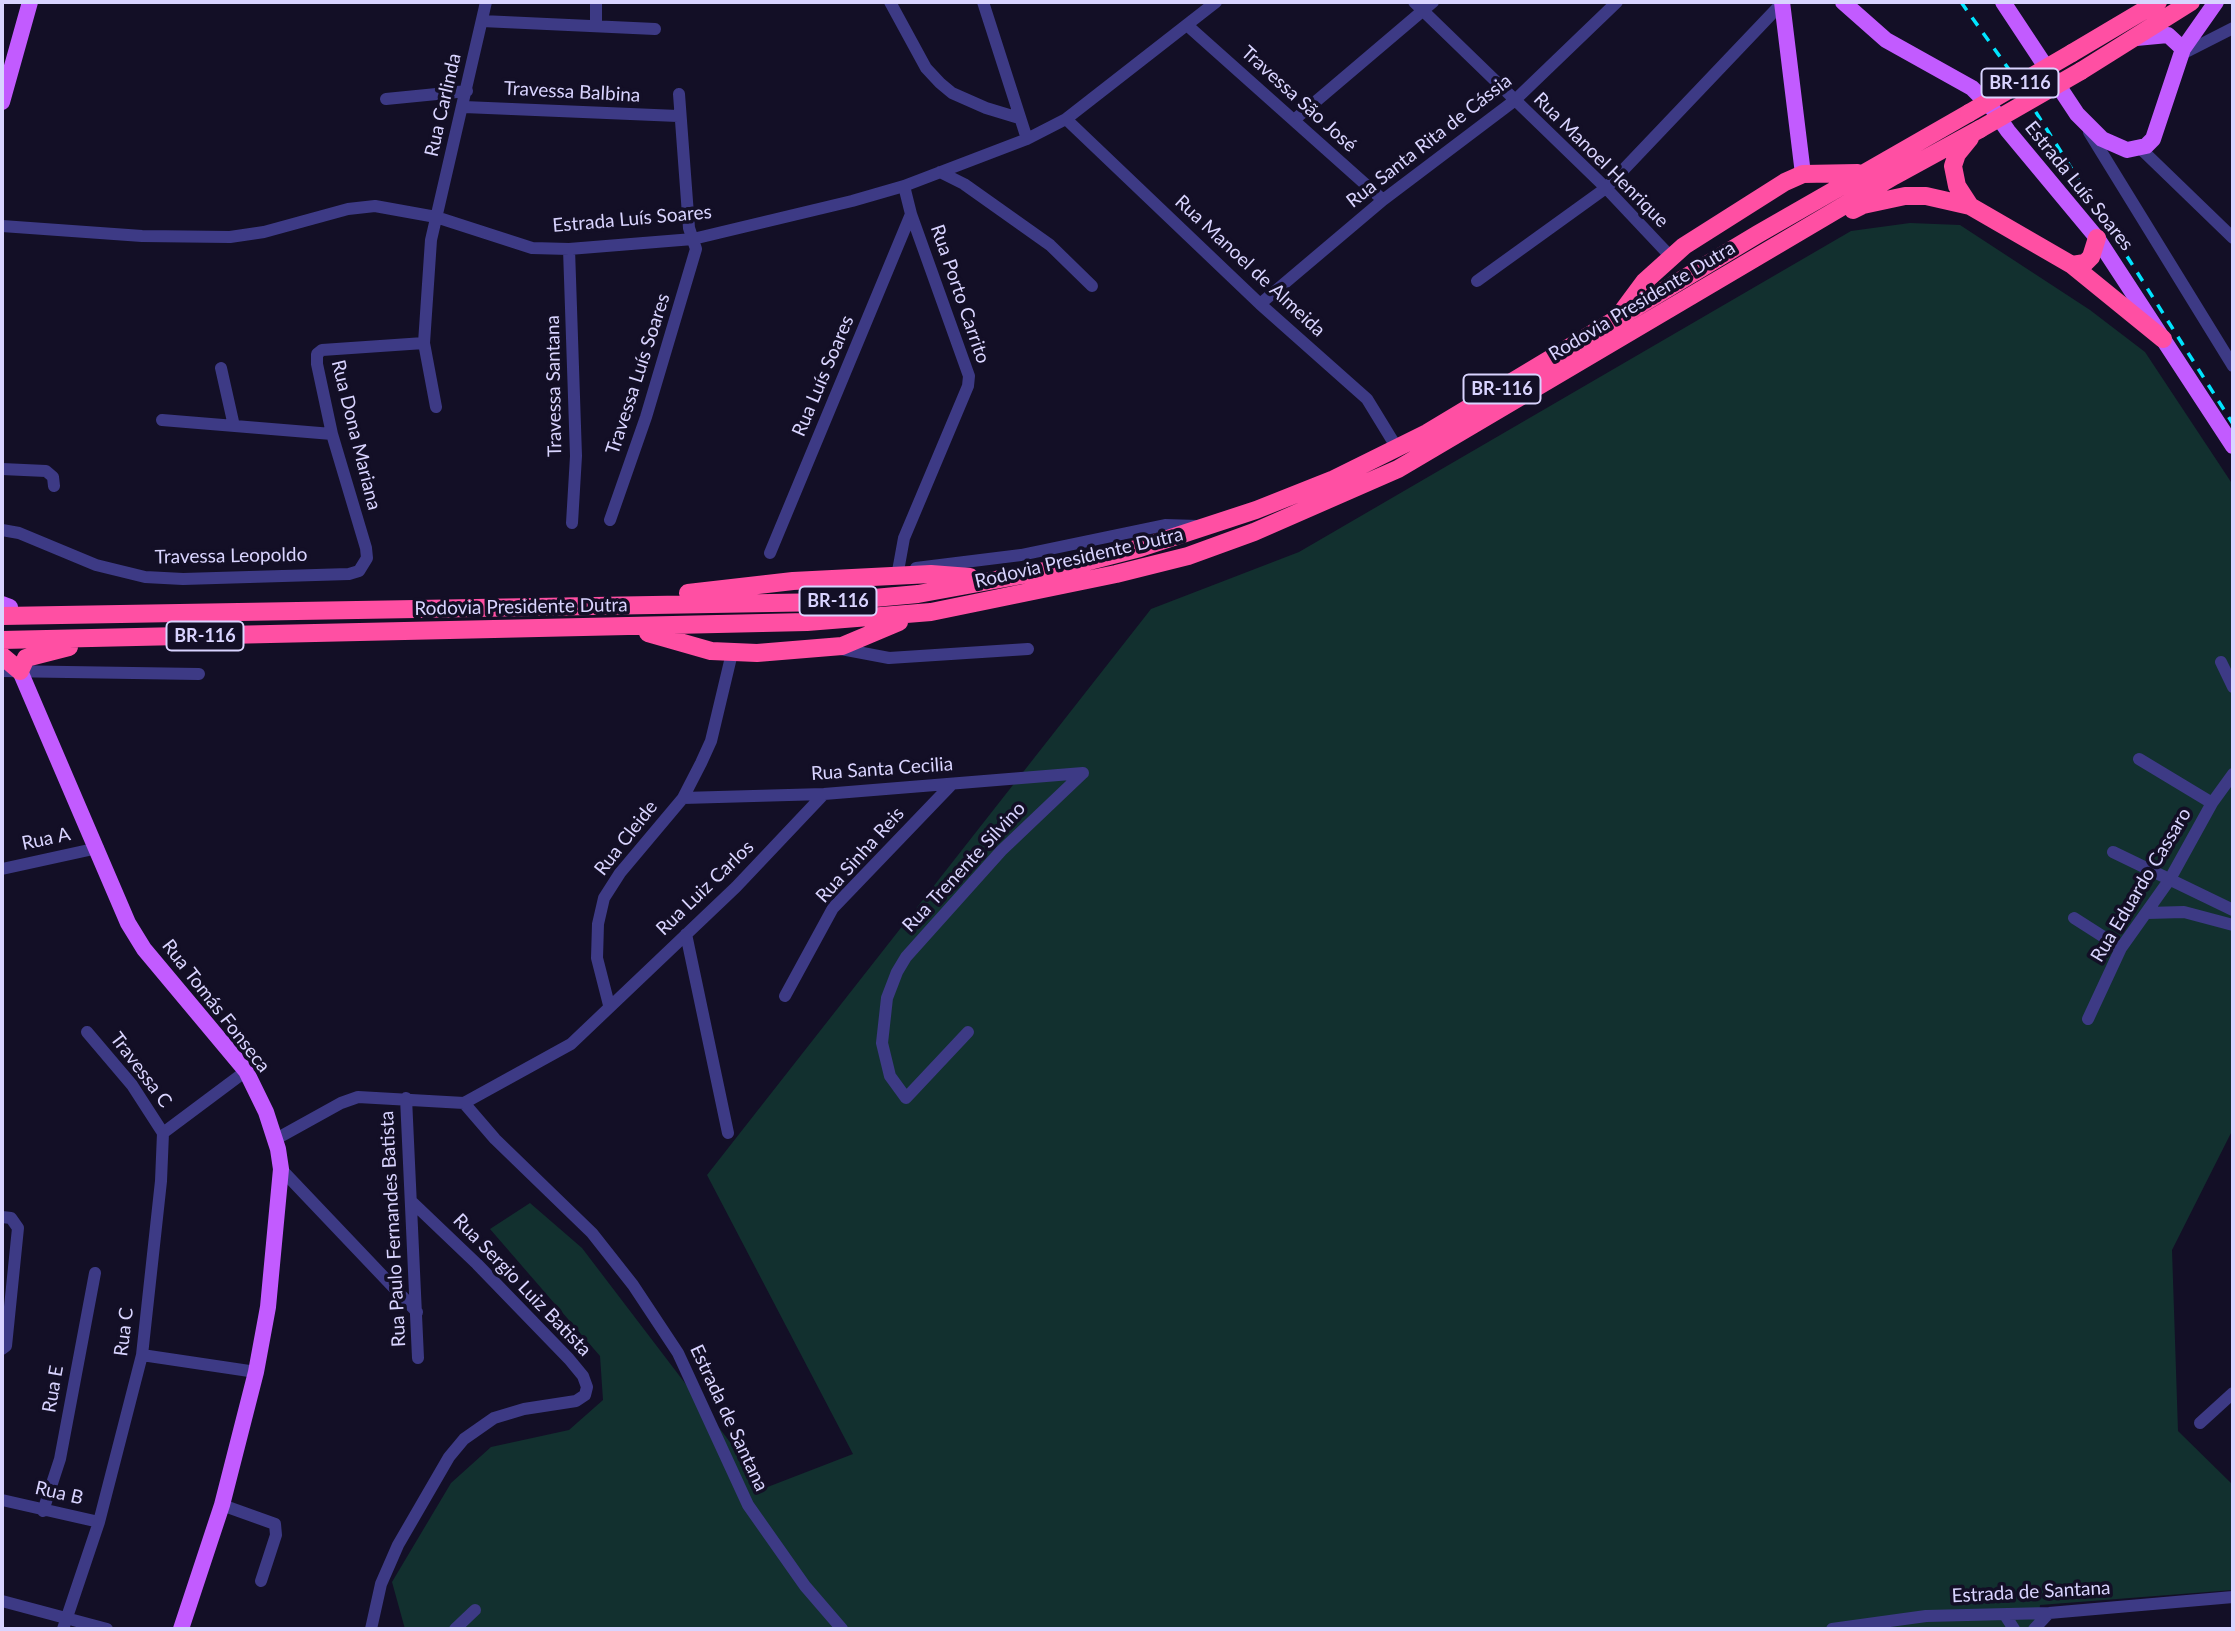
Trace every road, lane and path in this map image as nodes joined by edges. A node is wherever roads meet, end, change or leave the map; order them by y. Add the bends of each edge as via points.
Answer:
1 (30, 2) edge
2 (486, 2) edge
3 (596, 2) edge
4 (890, 2) edge
5 (983, 2) edge
6 (1216, 2) edge
7 (1617, 2) edge
8 (1783, 2) edge
9 (1843, 2) edge
10 (2003, 2) edge
11 (2158, 2) edge
12 (2191, 2) edge
13 (2216, 2) edge
14 (1423, 5) edge
15 (2142, 8) edge
16 (482, 21) junction
17 (596, 26) junction
18 (1188, 26) junction
19 (2233, 28) edge
20 (655, 29) dead end
21 (2129, 39) junction
22 (2182, 51) junction
23 (467, 91) junction
24 (679, 94) dead end
25 (386, 99) dead end
26 (1514, 101) junction
27 (2, 102) edge
28 (464, 107) junction
29 (2077, 114) junction
30 (678, 116) junction
31 (1019, 118) junction
32 (1066, 118) junction
33 (1294, 120) junction
34 (1977, 132) junction
35 (1027, 139) junction
36 (2140, 148) junction
37 (940, 172) junction
38 (1862, 173) junction
39 (1803, 174) junction
40 (904, 186) junction
41 (1606, 188) junction
42 (1383, 200) junction
43 (1970, 205) junction
44 (911, 214) junction
45 (436, 217) junction
46 (2, 226) edge
47 (2097, 238) junction
48 (2233, 238) edge
49 (692, 239) junction
50 (569, 249) junction
51 (1671, 257) junction
52 (2072, 265) junction
53 (1477, 281) dead end
54 (1092, 286) dead end
55 (1260, 304) junction
56 (1616, 320) junction
57 (2163, 340) junction
58 (424, 343) junction
59 (1594, 355) junction
60 (2233, 366) edge
61 (220, 368) dead end
62 (436, 407) dead end
63 (162, 420) dead end
64 (234, 426) junction
65 (332, 433) junction
66 (2233, 446) edge
67 (1397, 448) junction
68 (2, 469) edge
69 (54, 486) dead end
70 (610, 520) dead end
71 (572, 523) dead end
72 (1205, 527) junction
73 (2, 530) edge
74 (366, 548) joint
75 (770, 553) dead end
76 (893, 574) junction
77 (1116, 575) junction
78 (998, 579) junction
79 (449, 607) junction
80 (4, 608) edge
81 (408, 630) junction
82 (2, 639) edge
83 (93, 639) junction
84 (832, 647) junction
85 (1028, 649) dead end
86 (732, 653) junction
87 (2, 656) edge
88 (2221, 662) dead end
89 (2, 671) edge
90 (20, 671) junction
91 (198, 674) dead end
92 (2233, 687) edge
93 (2139, 759) dead end
94 (1083, 773) joint
95 (2233, 774) edge
96 (951, 784) junction
97 (824, 794) junction
98 (683, 798) junction
99 (2212, 803) junction
100 (98, 848) junction
101 (2113, 852) dead end
102 (2, 869) edge
103 (2170, 880) junction
104 (2233, 910) edge
105 (2147, 913) junction
106 (2074, 918) dead end
107 (2233, 925) edge
108 (686, 934) junction
109 (2121, 948) junction
110 (785, 996) dead end
111 (610, 1005) junction
112 (2088, 1019) dead end
113 (87, 1032) dead end
114 (968, 1032) dead end
115 (246, 1071) junction
116 (406, 1098) junction
117 (464, 1102) junction
118 (163, 1133) junction
119 (728, 1133) dead end
120 (276, 1139) junction
121 (281, 1169) junction
122 (411, 1201) junction
123 (2, 1217) edge
124 (95, 1273) dead end
125 (417, 1312) junction
126 (2, 1349) edge
127 (142, 1355) junction
128 (418, 1358) dead end
129 (256, 1372) junction
130 (2233, 1393) edge
131 (2200, 1423) dead end
132 (6, 1501) edge
133 (222, 1505) junction
134 (43, 1511) junction
135 (99, 1522) junction
136 (261, 1581) dead end
137 (2233, 1597) edge
138 (2, 1601) edge
139 (475, 1610) dead end
140 (2049, 1613) junction
141 (2005, 1615) junction
142 (65, 1623) edge
143 (107, 1629) edge
144 (181, 1629) edge
145 (371, 1629) edge
146 (455, 1629) edge
147 (842, 1629) edge
148 (1832, 1629) edge
149 (2014, 1629) edge
150 (2034, 1629) edge

1 - 27 main road
2 - 16 street, Rua Carlinda
3 - 17 street
4 - 31 street via 926,68 940,83 952,93
5 - 31 street
6 - 18 street, Estrada Luís Soares
7 - 26 street, Rua Santa Rita de Cássia
8 - 39 main road
8 - 41 street
9 - 47 main road, Estrada Luís Soares via 1898,48 1978,93
10 - 29 main road
11 - 15 highway, Rodovia Presidente Dutra / BR-116
12 - 21 highway, Rodovia Presidente Dutra / BR-116
13 - 22 main road
14 - 26 street, Rua Manoel Henrique
14 - 33 street
15 - 38 highway, Rodovia Presidente Dutra / BR-116, bridge
16 - 17 street
16 - 23 street, Rua Carlinda
17 - 20 street
18 - 32 street, Estrada Luís Soares
18 - 33 street, Travessa São José
19 - 22 street
21 - 22 main road via 2168,35
21 - 34 highway, Rodovia Presidente Dutra / BR-116, bridge
22 - 36 main road via 2156,132
23 - 25 street
23 - 28 street, Rua Carlinda
24 - 30 street, Travessa Luís Soares
26 - 41 street, Rua Manoel Henrique
26 - 42 street, Rua Santa Rita de Cássia
28 - 30 street, Travessa Balbina
28 - 45 street, Rua Carlinda
29 - 36 main road via 2108,144
29 - 60 street
30 - 49 street, Travessa Luís Soares
31 - 35 street
32 - 35 street, Estrada Luís Soares
32 - 55 street, Rua Manoel de Almeida
33 - 42 street, Travessa São José
34 - 43 highway via 1957,154 1953,166 1957,186
34 - 59 highway, Rodovia Presidente Dutra / BR-116
35 - 37 street, Estrada Luís Soares
36 - 48 street
37 - 40 street, Estrada Luís Soares
37 - 54 street via 1040,238
38 - 39 highway
38 - 56 highway, Rodovia Presidente Dutra / BR-116
39 - 51 highway via 1709,228
40 - 44 street, Rua Porto Carrito
40 - 49 street, Estrada Luís Soares
41 - 51 street, Rua Manoel Henrique
41 - 53 street
42 - 55 street, Rua Santa Rita de Cássia
43 - 52 highway
43 - 59 highway via 1926,196 1863,205
44 - 75 street, Rua Luís Soares
44 - 76 street, Rua Porto Carrito via 969,376
45 - 46 street, Estrada Luís Soares via 375,206 230,237
45 - 50 street, Estrada Luís Soares via 532,248
45 - 58 street, Rua Carlinda
47 - 52 highway via 2091,257
47 - 57 main road, Estrada Luís Soares
49 - 50 street, Estrada Luís Soares
49 - 70 street, Travessa Luís Soares via 696,249 683,299
50 - 71 street, Travessa Santana via 576,456
51 - 56 highway via 1644,282
52 - 57 highway
55 - 67 street, Rua Manoel de Almeida via 1367,399
56 - 67 highway, Rodovia Presidente Dutra / BR-116
57 - 66 main road, Estrada Luís Soares
58 - 62 street, Rua Carlinda
58 - 65 street, Rua Dona Mariana via 317,354
59 - 77 highway, Rodovia Presidente Dutra / BR-116 via 1370,483 1188,556
61 - 64 street
63 - 64 street
64 - 65 street
65 - 74 street, Rua Dona Mariana
67 - 72 highway, Rodovia Presidente Dutra / BR-116 via 1335,479
68 - 69 street via 46,471
72 - 76 street via 1165,525 1021,555
72 - 78 highway, Rodovia Presidente Dutra / BR-116 via 1115,554
73 - 74 street, Travessa Leopoldo via 96,565 145,577 183,579 349,574 365,566
76 - 78 highway
76 - 79 highway via 681,594 515,595
77 - 81 highway, Rodovia Presidente Dutra / BR-116 via 931,612 860,619
77 - 84 highway via 1099,585 1021,602 898,622
78 - 79 highway, Rodovia Presidente Dutra / BR-116 via 918,594 830,602
79 - 80 highway, Rodovia Presidente Dutra / BR-116 via 93,614
81 - 83 highway, Rodovia Presidente Dutra / BR-116
81 - 86 highway via 642,632
82 - 83 highway, Rodovia Presidente Dutra / BR-116
83 - 90 highway via 26,658
84 - 85 street via 889,658
84 - 86 highway
86 - 98 street, Rua Cleide via 710,741
87 - 90 highway
88 - 92 street
89 - 90 street
90 - 91 street
90 - 100 main road, Rua Tomás Fonseca
93 - 99 street
94 - 96 street, Rua Santa Cecilia
94 - 114 street, Rua Trenente Silvino via 1002,851 905,957 887,998 883,1043 890,1076 906,1098
95 - 99 street, Rua Eduardo Cassaro
96 - 97 street, Rua Santa Cecilia
96 - 110 street, Rua Sinha Reis via 833,908
97 - 98 street, Rua Santa Cecilia
97 - 108 street, Rua Luiz Carlos
98 - 111 street, Rua Cleide via 604,898 597,958
99 - 103 street, Rua Eduardo Cassaro
100 - 102 street, Rua A
100 - 115 main road, Rua Tomás Fonseca via 128,923 144,949
101 - 103 street
103 - 104 street
103 - 105 street, Rua Eduardo Cassaro
105 - 107 street via 2184,912
105 - 109 street, Rua Eduardo Cassaro
106 - 109 street
108 - 111 street, Rua Luiz Carlos
108 - 119 street
109 - 112 street, Rua Eduardo Cassaro
111 - 117 street via 554,1056
113 - 118 street, Travessa C via 132,1085
115 - 118 street
115 - 120 main road, Rua Tomás Fonseca
116 - 117 street
116 - 120 street via 358,1097 341,1102
116 - 122 street, Rua Paulo Fernandes Batista
117 - 147 street, Estrada de Santana via 495,1139 592,1233 633,1285 678,1353 748,1505 805,1586
118 - 127 street, Rua C
120 - 121 main road, Rua Tomás Fonseca
121 - 125 street
121 - 129 main road, Rua Tomás Fonseca via 268,1307
122 - 125 street, Rua Paulo Fernandes Batista
122 - 145 street, Rua Sergio Luiz Batista via 569,1359 587,1387 576,1401 494,1418 464,1439 398,1545
123 - 126 street via 11,1218 18,1228 6,1346
124 - 134 street, Rua E via 60,1459
125 - 128 street, Rua Paulo Fernandes Batista
127 - 129 street
127 - 135 street, Rua C
129 - 133 main road, Rua Tomás Fonseca
130 - 131 street
132 - 134 street, Rua B
133 - 136 street via 275,1524 276,1535
133 - 144 main road, Rua Tomás Fonseca
134 - 135 street, Rua B
135 - 142 street, Rua C
137 - 140 street, Estrada de Santana
138 - 142 street
139 - 146 street
140 - 141 street, Estrada de Santana
140 - 150 street
141 - 148 street, Estrada de Santana via 1926,1616
141 - 149 street
142 - 143 street

